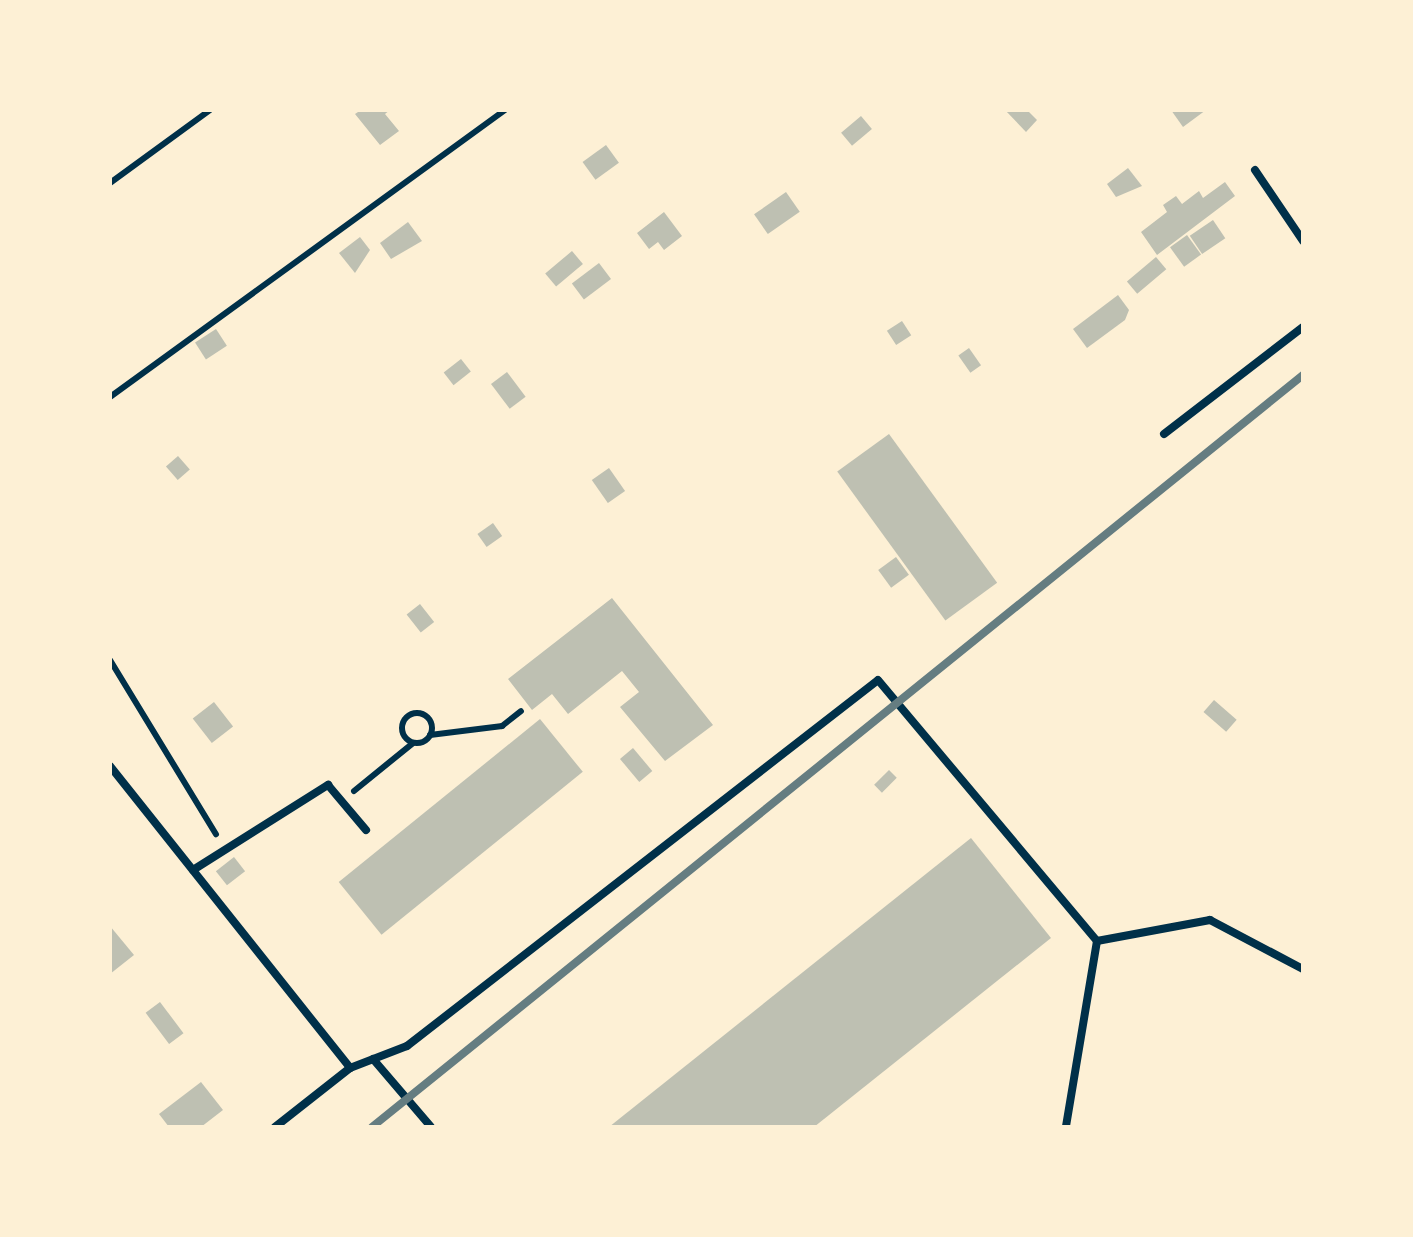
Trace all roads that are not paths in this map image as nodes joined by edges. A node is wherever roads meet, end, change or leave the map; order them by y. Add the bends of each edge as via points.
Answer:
1 (1256, 170) dead end
2 (1303, 241) edge
3 (1303, 327) edge
4 (1164, 434) dead end
5 (110, 766) edge
6 (366, 830) dead end
7 (192, 870) junction
8 (1097, 941) junction
9 (1303, 968) edge
10 (373, 1059) junction
11 (350, 1068) junction
12 (275, 1127) edge
13 (432, 1127) edge
14 (1066, 1127) edge

1 - 2 lane
3 - 4 lane
5 - 7 lane
6 - 7 lane via 328,784
7 - 11 lane
8 - 9 lane via 1210,920
8 - 10 lane via 878,680 407,1046
8 - 14 lane
10 - 11 lane
10 - 13 lane
11 - 12 lane

